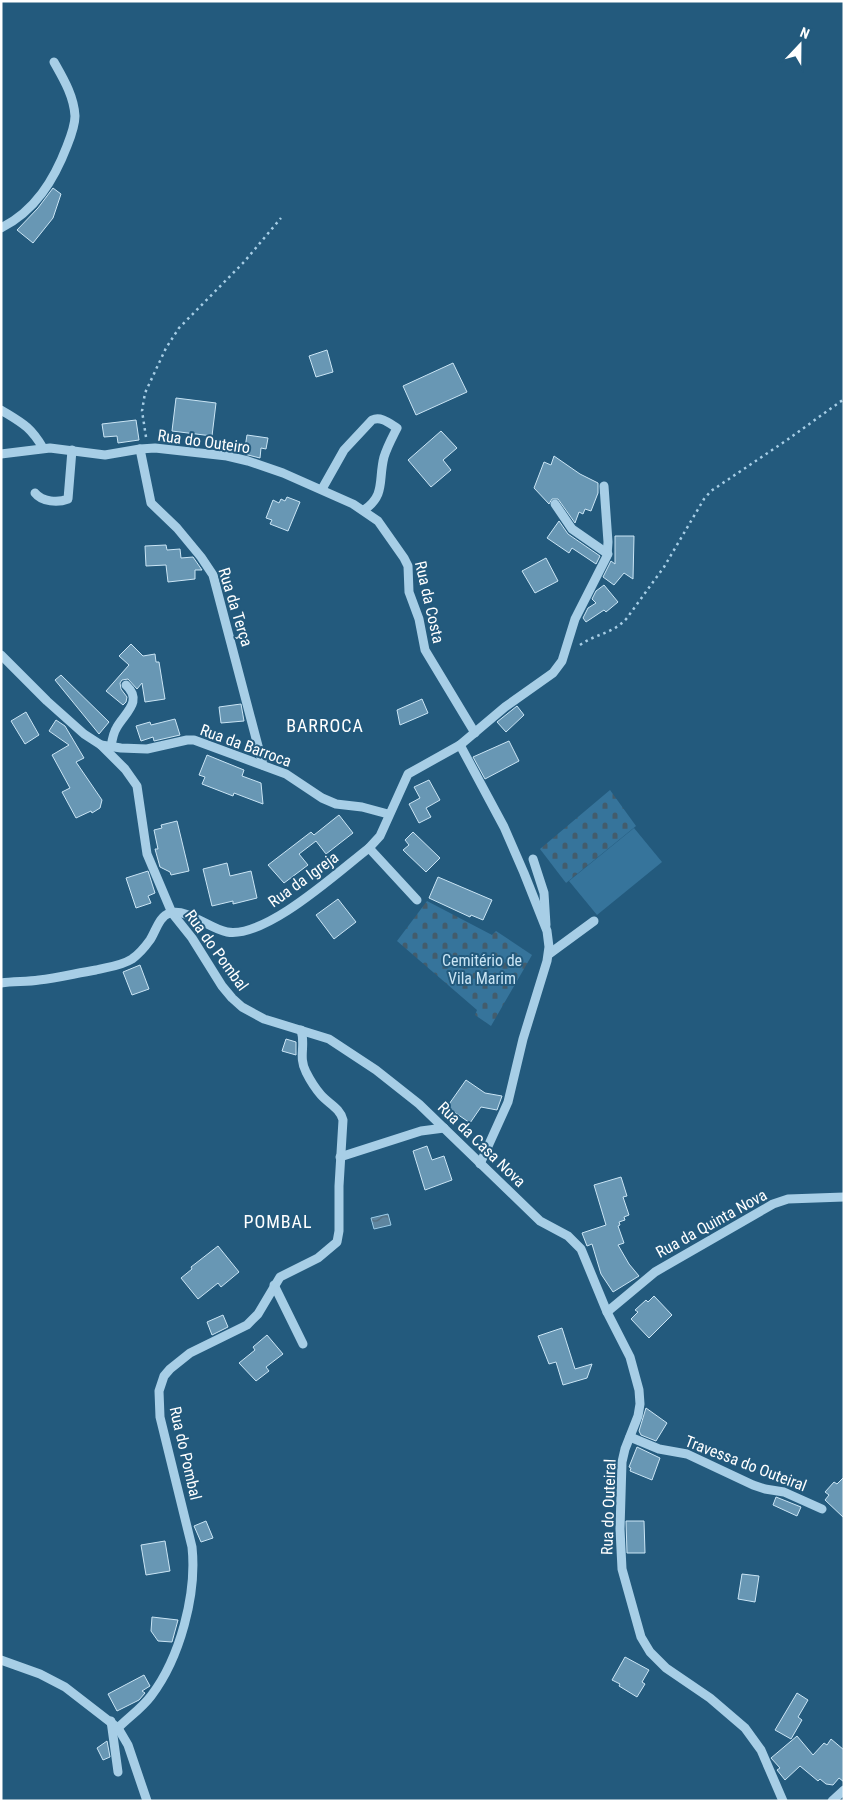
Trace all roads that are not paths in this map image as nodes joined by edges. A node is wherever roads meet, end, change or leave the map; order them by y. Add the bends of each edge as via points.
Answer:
1 (54, 62) dead end
2 (1, 228) edge
3 (1, 410) edge
4 (43, 448) junction
5 (143, 448) junction
6 (72, 450) junction
7 (1, 454) edge
8 (604, 486) dead end
9 (322, 489) junction
10 (35, 493) dead end
11 (554, 504) dead end
12 (364, 510) junction
13 (608, 554) junction
14 (1, 656) edge
15 (126, 685) dead end
16 (475, 733) junction
17 (101, 744) junction
18 (460, 745) junction
19 (111, 747) junction
20 (263, 765) junction
21 (388, 814) junction
22 (369, 848) junction
23 (533, 859) dead end
24 (417, 900) dead end
25 (172, 913) junction
26 (594, 921) dead end
27 (546, 931) junction
28 (549, 954) junction
29 (1, 983) edge
30 (301, 1030) junction
31 (444, 1128) junction
32 (340, 1157) junction
33 (480, 1164) junction
34 (844, 1197) edge
35 (274, 1285) junction
36 (607, 1312) junction
37 (303, 1344) dead end
38 (630, 1437) junction
39 (822, 1509) dead end
40 (1, 1660) edge
41 (114, 1724) junction
42 (118, 1772) dead end
43 (844, 1790) edge
44 (147, 1801) edge
45 (783, 1801) edge
46 (832, 1801) edge

1 - 2 street via 72,100 73,129 58,168 42,194 27,212
3 - 4 street via 28,427
4 - 6 street, Rua do Outeiro
4 - 7 street, Rua do Outeiro
5 - 6 street, Rua do Outeiro via 99,455
5 - 9 street, Rua do Outeiro via 234,457
5 - 20 street, Rua da Terça via 151,503 177,528 213,575
6 - 10 street via 68,499 44,500
8 - 13 street
9 - 12 street, Rua do Outeiro
9 - 12 street via 349,443 372,420 382,419 397,428 385,455 379,492 374,502
11 - 13 street via 572,529
12 - 16 street, Rua da Costa via 382,526 406,562 409,592 425,650
13 - 16 street, Rua da Igreja via 578,612 558,667
14 - 17 street, Rua da Barroca via 84,734
15 - 19 street via 134,700 115,731
16 - 18 street, Rua da Igreja
17 - 19 street, Rua da Barroca
17 - 25 street, Rua do Pombal via 137,786 147,854
18 - 21 street, Rua da Igreja via 408,774
18 - 27 street via 504,827
19 - 20 street, Rua da Barroca via 153,748 190,740
20 - 21 street, Rua da Barroca via 292,777 336,804
21 - 22 street, Rua da Igreja via 380,836
22 - 24 street
22 - 25 street, Rua da Igreja via 283,914 250,929 228,932 181,913
23 - 27 street via 546,901
25 - 29 street via 163,918 141,951 125,962 43,980
25 - 30 street, Rua do Pombal via 236,1002 264,1019
26 - 28 street
27 - 28 street
28 - 33 street via 521,1045 508,1102
30 - 31 street, Rua da Casa Nova via 329,1038 356,1056
30 - 32 street, Rua do Pombal via 304,1068 319,1092 342,1117
31 - 32 street via 421,1131
31 - 33 street, Rua da Casa Nova
32 - 35 street, Rua do Pombal via 337,1242 318,1258 283,1275
33 - 36 street, Rua da Casa Nova via 540,1221 578,1245
34 - 36 street, Rua da Quinta Nova via 797,1198 773,1204 655,1272
35 - 37 street
35 - 41 street, Rua do Pombal via 253,1320 190,1353 170,1369 161,1383 160,1417 192,1547 191,1590 181,1634 164,1675 151,1696
36 - 38 street, Rua do Outeiral via 630,1357 639,1390 638,1416
38 - 39 street, Travessa do Outeiral via 659,1449 687,1454 753,1485 784,1492
38 - 45 street, Rua do Outeiral via 622,1469 621,1555 643,1642 666,1668 710,1698 745,1728 760,1750
40 - 41 street via 59,1684
41 - 42 street
41 - 44 street via 128,1745
43 - 46 street

